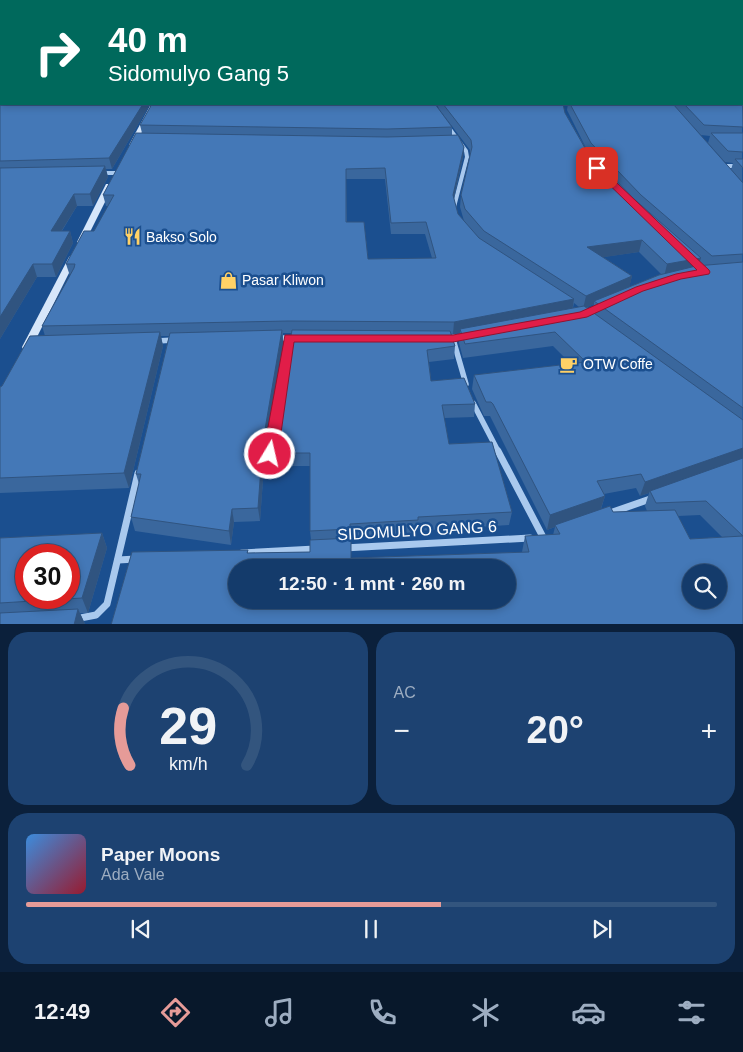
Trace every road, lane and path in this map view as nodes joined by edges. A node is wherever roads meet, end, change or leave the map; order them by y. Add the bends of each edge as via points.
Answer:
1 (153, 105) edge
2 (447, 126) edge
3 (135, 139) junction
4 (145, 139) edge
5 (449, 141) edge
6 (458, 141) junction
7 (716, 160) edge
8 (121, 164) junction
9 (722, 166) junction
10 (743, 166) edge
11 (727, 172) edge
12 (92, 173) edge
13 (455, 212) edge
14 (472, 335) edge
15 (270, 338) edge
16 (289, 338) junction
17 (308, 338) edge
18 (443, 338) edge
19 (453, 338) junction
20 (169, 340) junction
21 (178, 340) edge
22 (149, 341) edge
23 (39, 343) edge
24 (29, 344) junction
25 (166, 350) edge
26 (20, 359) edge
27 (468, 390) edge
28 (470, 399) edge
29 (270, 454) edge
30 (140, 464) edge
31 (661, 495) edge
32 (598, 518) edge
33 (552, 534) edge
34 (543, 537) junction
35 (336, 548) edge
36 (326, 549) edge
37 (237, 554) edge
38 (148, 558) edge
39 (118, 560) junction
40 (70, 619) edge

1 - 3 main road
2 - 6 street
3 - 4 street
3 - 8 main road
5 - 6 street
6 - 13 street via 467,157 454,202
7 - 9 main road
8 - 12 street
8 - 24 main road
9 - 10 street
9 - 11 main road
14 - 19 street
15 - 16 street
16 - 17 street
16 - 29 street
18 - 19 street
19 - 27 street
20 - 21 street
20 - 22 street
20 - 25 street
23 - 24 street
24 - 26 main road
28 - 34 street
30 - 39 street
31 - 32 street
33 - 34 street, SIDOMULYO GANG 6
34 - 35 street, SIDOMULYO GANG 6
36 - 37 street, SIDOMULYO GANG 6
38 - 39 street
39 - 40 street via 107,604 89,618

